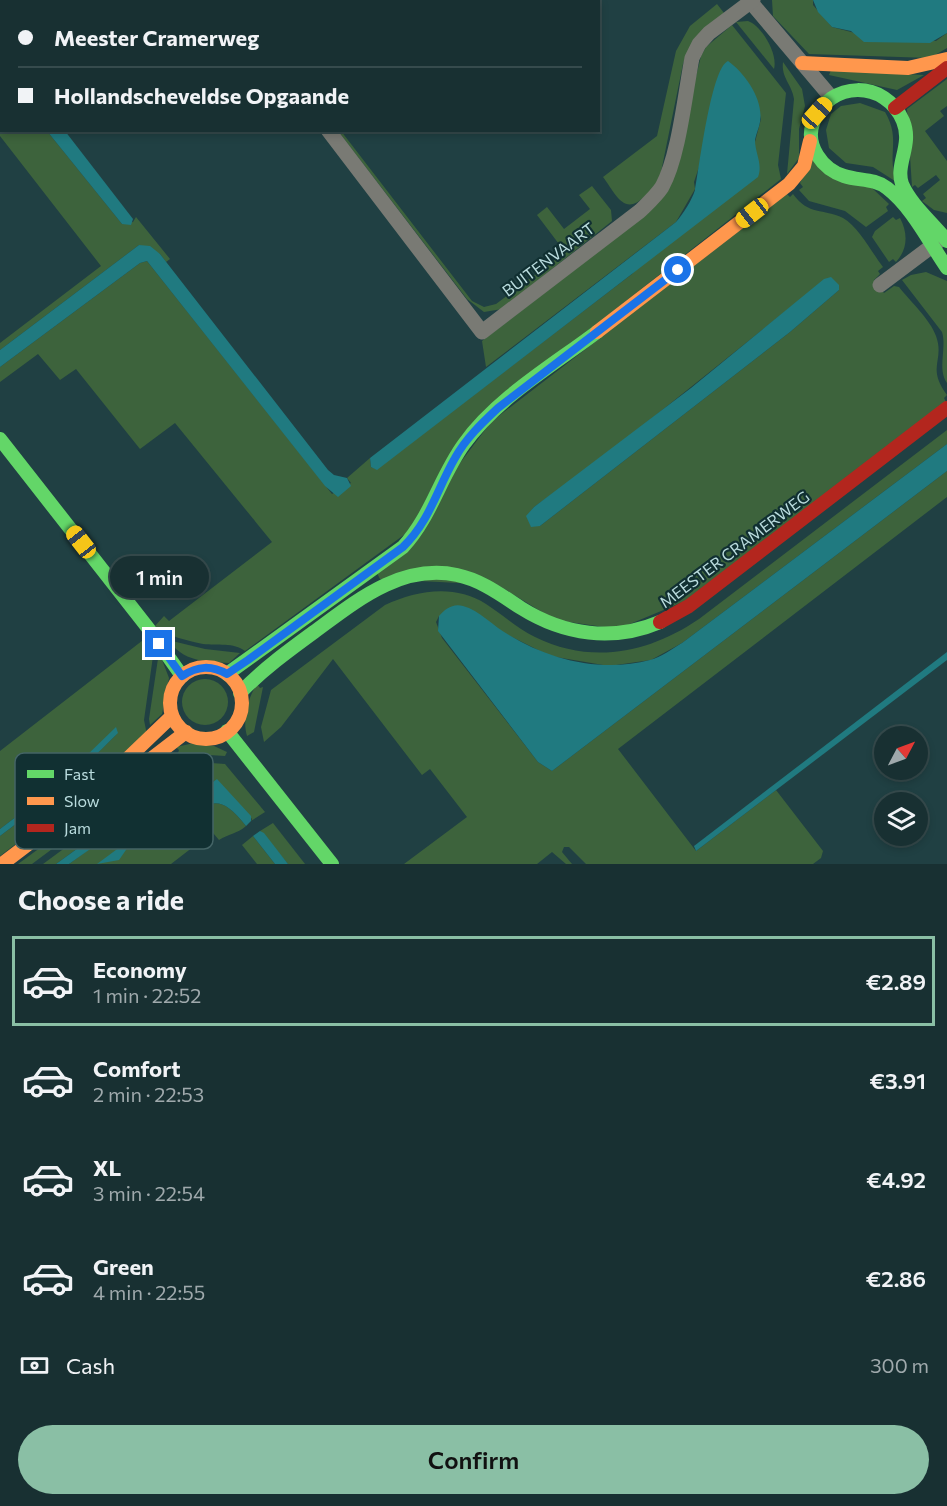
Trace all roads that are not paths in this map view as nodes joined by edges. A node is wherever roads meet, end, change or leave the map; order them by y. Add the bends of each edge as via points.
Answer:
1 (751, 1) edge
2 (947, 59) edge
3 (802, 63) junction
4 (947, 68) edge
5 (831, 97) junction
6 (895, 108) junction
7 (330, 132) edge
8 (810, 141) junction
9 (946, 237) edge
10 (931, 246) junction
11 (947, 268) edge
12 (880, 285) dead end
13 (947, 408) edge
14 (0, 439) edge
15 (227, 674) junction
16 (182, 676) junction
17 (240, 693) junction
18 (172, 716) junction
19 (227, 731) junction
20 (186, 732) junction
21 (133, 753) edge
22 (159, 753) edge
23 (22, 849) edge
24 (2, 864) edge
25 (332, 864) edge

1 - 3 street, BUITENVAART
1 - 7 street, BUITENVAART via 699,44 692,58 672,157 655,196 482,332
2 - 3 main road via 908,68
3 - 5 street, BUITENVAART
4 - 6 main road
5 - 6 main road via 845,89 862,89 877,93
5 - 8 main road via 817,113
6 - 9 main road via 906,127 902,181
8 - 10 main road via 837,175 885,186
8 - 15 main road via 804,166 789,184 477,428 455,457 423,525 403,547
9 - 10 street
10 - 11 main road
10 - 12 street
13 - 17 main road, MEESTER CRAMERWEG via 689,606 659,624 619,634 580,633 533,616 482,583 445,573 411,575 359,598 258,674
14 - 16 main road
15 - 16 main road via 209,667
15 - 17 main road
16 - 18 main road via 171,693
17 - 19 main road via 239,715
18 - 20 main road
18 - 21 main road
19 - 20 main road via 206,739
19 - 25 main road
20 - 22 main road
23 - 24 main road

